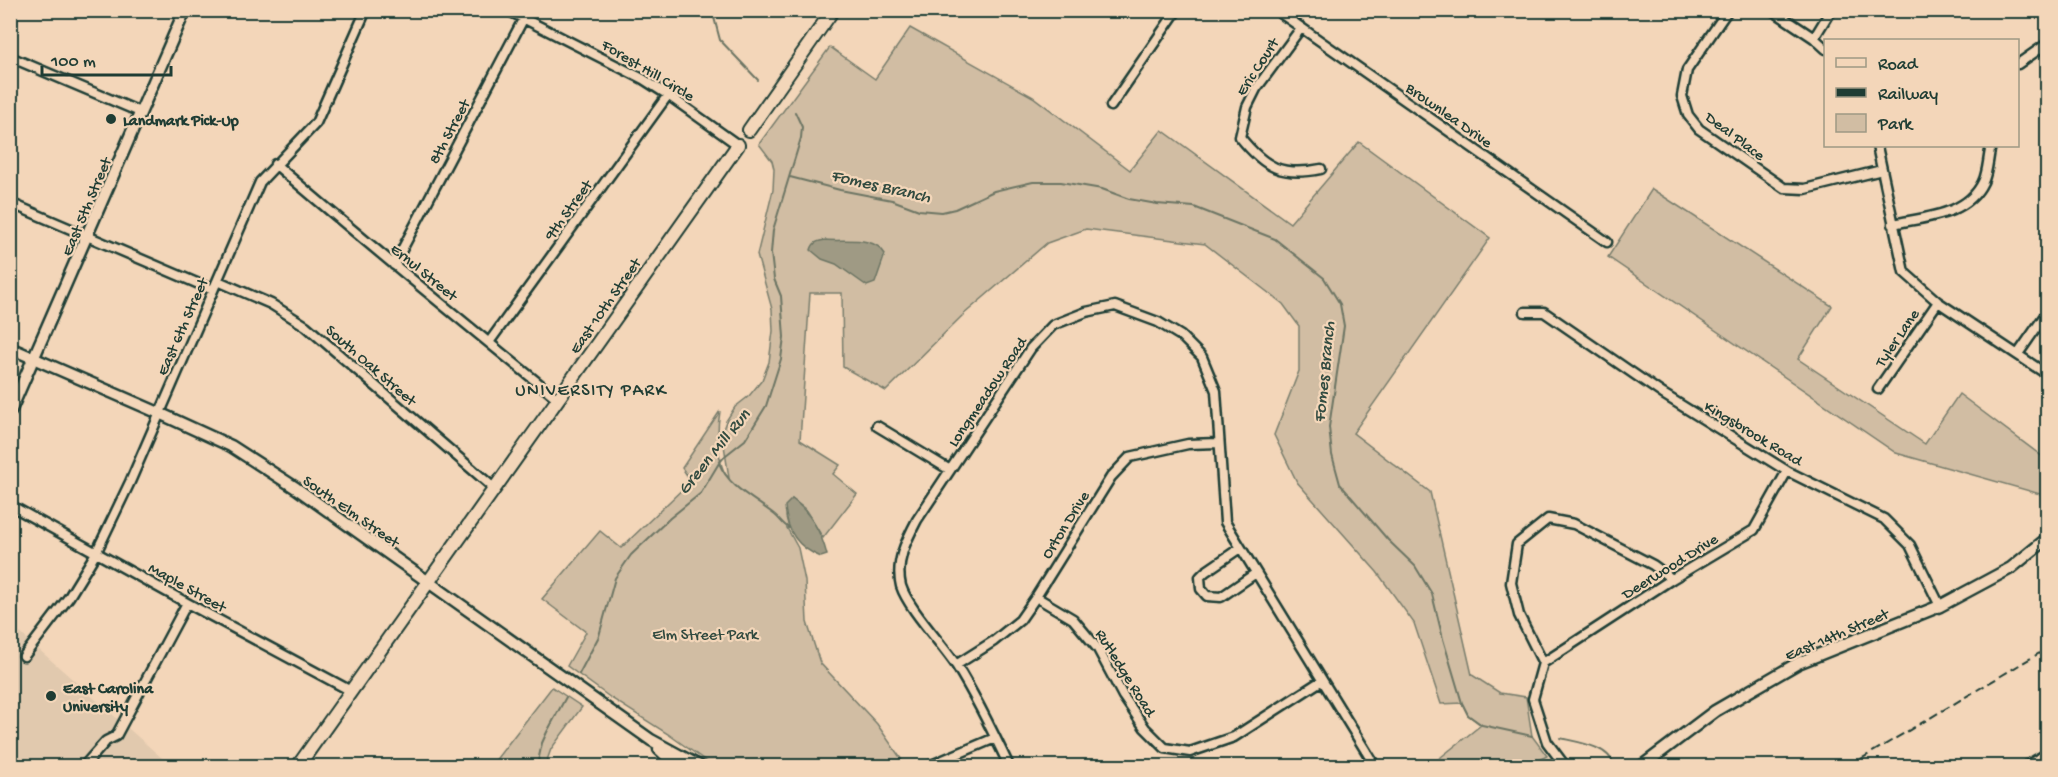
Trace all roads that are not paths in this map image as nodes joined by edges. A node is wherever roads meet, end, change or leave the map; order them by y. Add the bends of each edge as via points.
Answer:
1 (185, 10) edge
2 (366, 10) edge
3 (507, 10) edge
4 (833, 10) edge
5 (1177, 10) edge
6 (1276, 10) edge
7 (1728, 10) edge
8 (1772, 10) edge
9 (1831, 10) edge
10 (527, 14) edge
11 (1300, 28) junction
12 (1814, 38) junction
13 (2048, 43) edge
14 (1824, 47) edge
15 (10, 57) edge
16 (2019, 63) edge
17 (668, 95) junction
18 (1111, 106) dead end
19 (140, 112) junction
20 (749, 130) joint
21 (738, 145) junction
22 (1877, 147) edge
23 (1990, 147) edge
24 (275, 164) junction
25 (1321, 169) dead end
26 (1882, 170) junction
27 (10, 203) edge
28 (1893, 224) junction
29 (88, 236) junction
30 (1607, 242) dead end
31 (394, 266) junction
32 (218, 281) junction
33 (213, 290) junction
34 (1938, 302) junction
35 (2048, 311) edge
36 (1525, 312) dead end
37 (490, 341) junction
38 (10, 348) edge
39 (2018, 354) junction
40 (35, 359) junction
41 (2048, 375) edge
42 (1878, 389) dead end
43 (558, 399) junction
44 (10, 412) edge
45 (159, 413) junction
46 (877, 426) dead end
47 (1218, 443) junction
48 (950, 470) junction
49 (1787, 471) junction
50 (495, 489) junction
51 (10, 505) edge
52 (2048, 538) edge
53 (1240, 548) junction
54 (96, 553) junction
55 (1256, 573) junction
56 (1672, 579) junction
57 (427, 581) junction
58 (1036, 597) junction
59 (187, 603) junction
60 (1940, 606) junction
61 (24, 656) dead end
62 (1543, 663) junction
63 (956, 665) junction
64 (1321, 681) junction
65 (351, 691) junction
66 (995, 738) junction
67 (651, 740) junction
68 (2048, 753) edge
69 (84, 766) edge
70 (298, 766) edge
71 (677, 766) edge
72 (695, 766) edge
73 (929, 766) edge
74 (1009, 766) edge
75 (1372, 766) edge
76 (1565, 766) edge
77 (1642, 766) edge
78 (2026, 766) edge

1 - 19 street, East 5th Street
2 - 24 street, East 6th Street via 316,123
3 - 10 street, Forest Hill Circle
4 - 20 main road, East 10th Street
5 - 18 street
6 - 11 street, Brownlea Drive
7 - 26 street, Deal Place via 1687,70 1682,96 1688,115 1699,129 1784,188 1805,189
8 - 12 street
9 - 12 street
10 - 17 street, Forest Hill Circle
10 - 31 street, 8th Street
11 - 25 street, Eric Court via 1256,89 1240,137 1255,155 1276,169 1300,173
11 - 30 street, Brownlea Drive
12 - 14 street
13 - 16 street
15 - 19 street
17 - 21 street, Forest Hill Circle
17 - 37 street, 9th Street
19 - 29 street, East 5th Street
20 - 21 street, East 10th Street
21 - 43 main road, East 10th Street
22 - 26 street
23 - 28 street via 1984,181 1974,197 1956,209
24 - 31 street, Ernul Street
24 - 32 street, East 6th Street via 260,182
26 - 28 street
27 - 29 street
28 - 34 street via 1904,272
29 - 33 street
29 - 40 street, East 5th Street
31 - 37 street, Ernul Street
32 - 33 street, East 6th Street
32 - 50 street, South Oak Street via 271,304 306,326
33 - 45 street, East 6th Street
34 - 39 street
34 - 42 street, Tyler Lane
35 - 39 street
36 - 49 street, Kingsbrook Road via 1544,312 1663,394
37 - 43 street, Ernul Street
38 - 40 street, South Elm Street
39 - 41 street
40 - 44 street, East 5th Street
40 - 45 street, South Elm Street
43 - 50 main road, East 10th Street
45 - 54 street, East 6th Street
45 - 57 street, South Elm Street via 231,446
46 - 48 street
47 - 48 street, Longmeadow Road via 1216,391 1202,357 1181,336 1158,322 1115,306 1053,325 1031,348
47 - 53 street, Longmeadow Road via 1225,522
47 - 58 street, Orton Drive via 1188,444 1130,457 1111,477
48 - 63 street, Longmeadow Road via 917,520 903,548 900,567 901,586
49 - 56 street, Deerwood Drive via 1754,530
49 - 60 street, Kingsbrook Road via 1884,519 1910,545
50 - 57 main road, East 10th Street
51 - 54 street, Maple Street
52 - 60 street, East 14th Street via 2011,568
53 - 55 street, Longmeadow Road
53 - 55 street via 1200,577 1201,590 1207,596 1221,597
54 - 59 street, Maple Street
54 - 61 street, East 6th Street via 69,597
55 - 64 street, Longmeadow Road
56 - 62 street, Deerwood Drive
56 - 62 street via 1574,524 1548,519 1517,544 1511,583 1519,615
57 - 65 main road, East 10th Street
57 - 67 street, South Elm Street
58 - 63 street, Orton Drive via 1020,620
58 - 64 street, Rutledge Road via 1073,619 1098,649 1145,728 1165,748 1190,752 1234,737
59 - 65 street, Maple Street
59 - 69 street via 116,736 106,741
60 - 77 street, East 14th Street via 1798,663 1715,711
62 - 76 street via 1533,699 1547,742
63 - 66 street, Longmeadow Road
64 - 75 street, Longmeadow Road
65 - 70 main road, East 10th Street
66 - 73 street
66 - 74 street, Longmeadow Road
67 - 71 street, South Elm Street
67 - 72 street, South Elm Street
68 - 78 street

